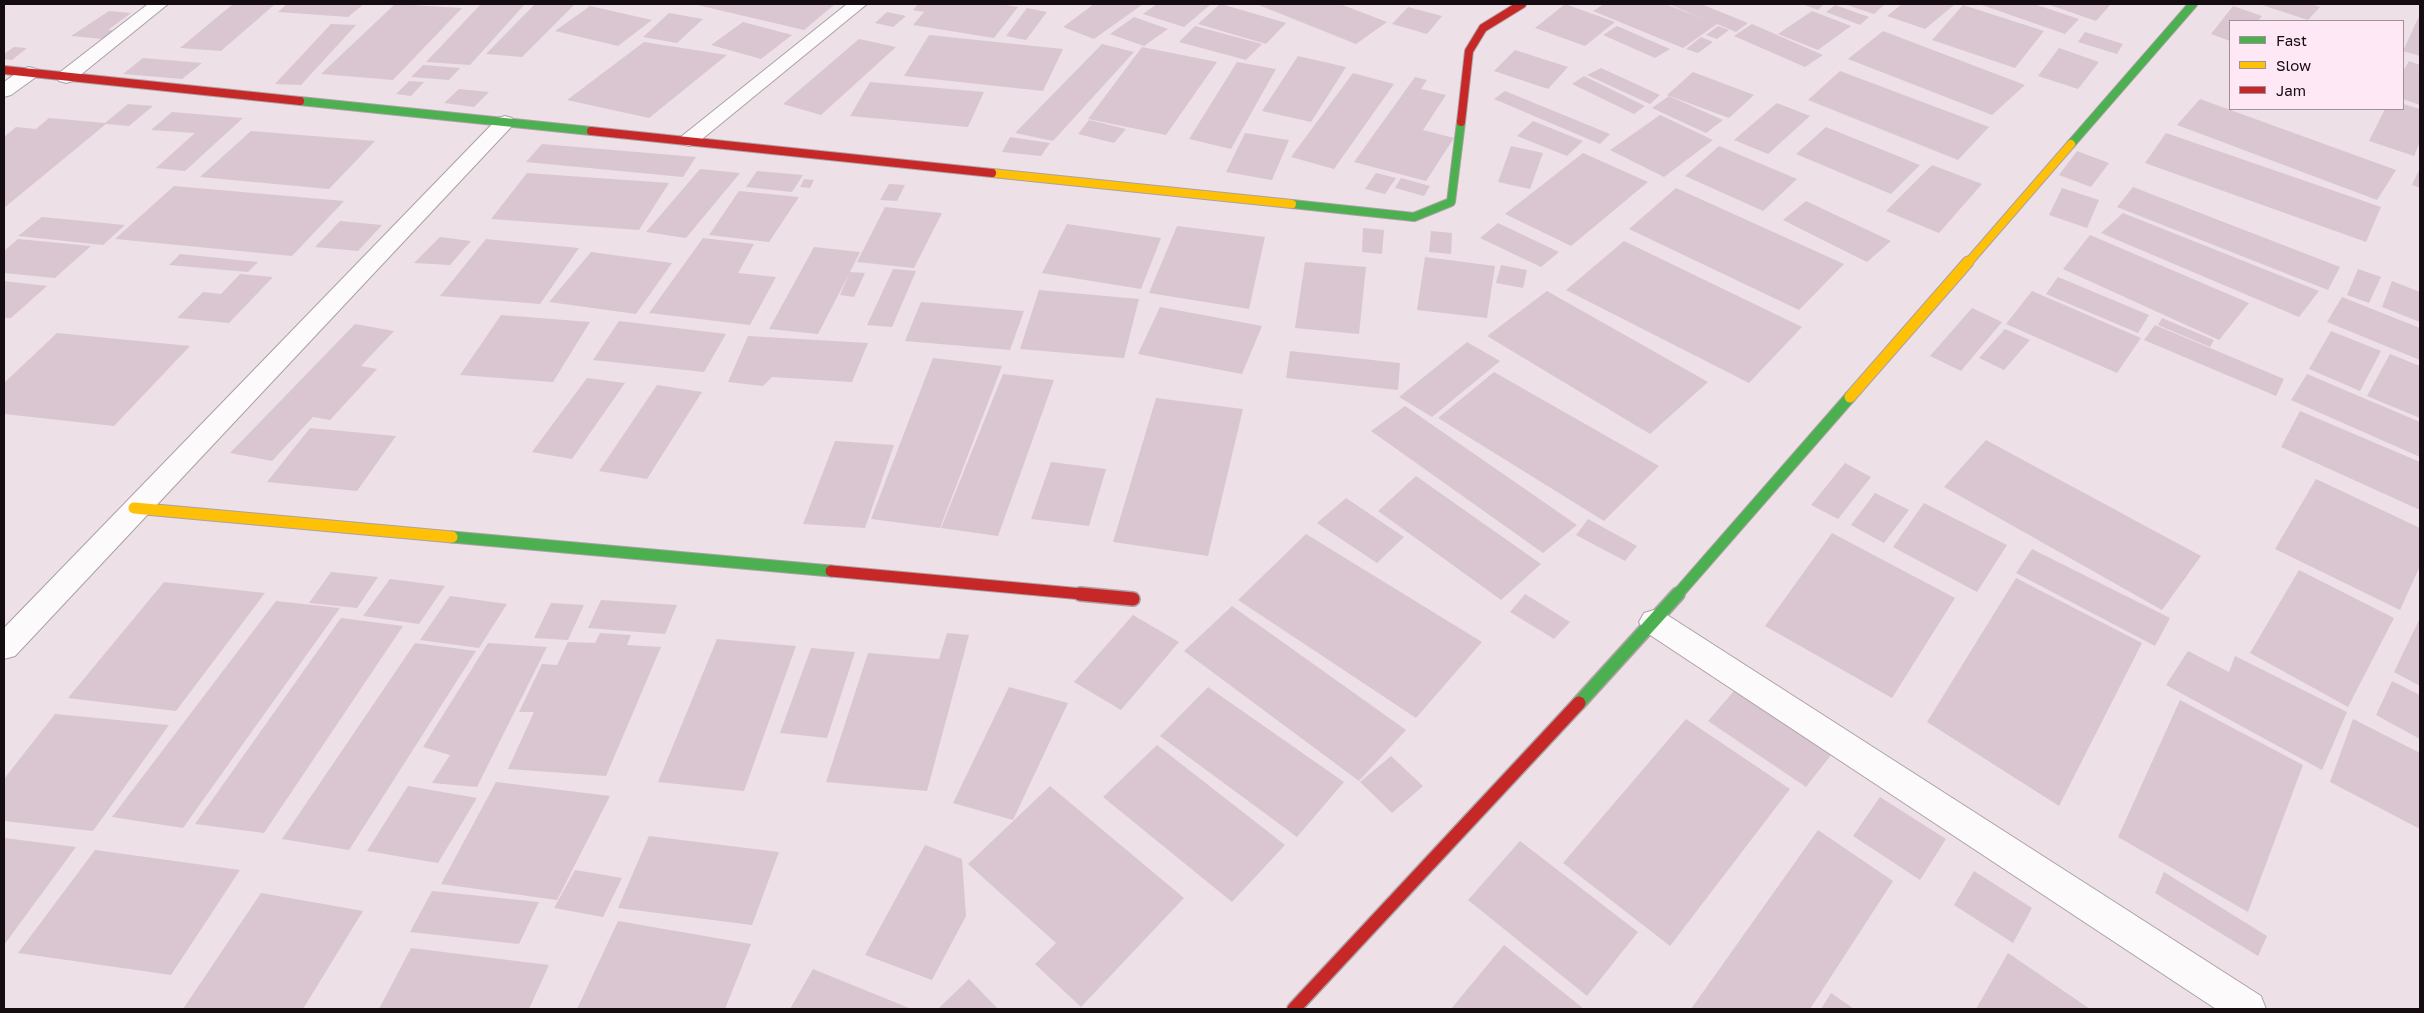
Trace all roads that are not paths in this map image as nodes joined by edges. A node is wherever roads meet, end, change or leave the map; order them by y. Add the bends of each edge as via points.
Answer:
1 (159, 4) edge
2 (858, 4) edge
3 (1522, 4) edge
4 (2193, 4) edge
5 (4, 70) edge
6 (29, 73) junction
7 (66, 77) junction
8 (4, 91) edge
9 (505, 122) junction
10 (689, 140) junction
11 (134, 508) junction
12 (1133, 599) dead end
13 (1654, 622) junction
14 (4, 647) edge
15 (1294, 1009) edge
16 (2248, 1009) edge

1 - 7 street
2 - 10 street
3 - 10 street via 1483,28 1469,51 1451,202 1414,217
4 - 13 street
5 - 6 street
6 - 7 street
6 - 8 street
7 - 9 street
9 - 10 street
9 - 11 street
11 - 12 street
11 - 14 street
13 - 15 street
13 - 16 street

